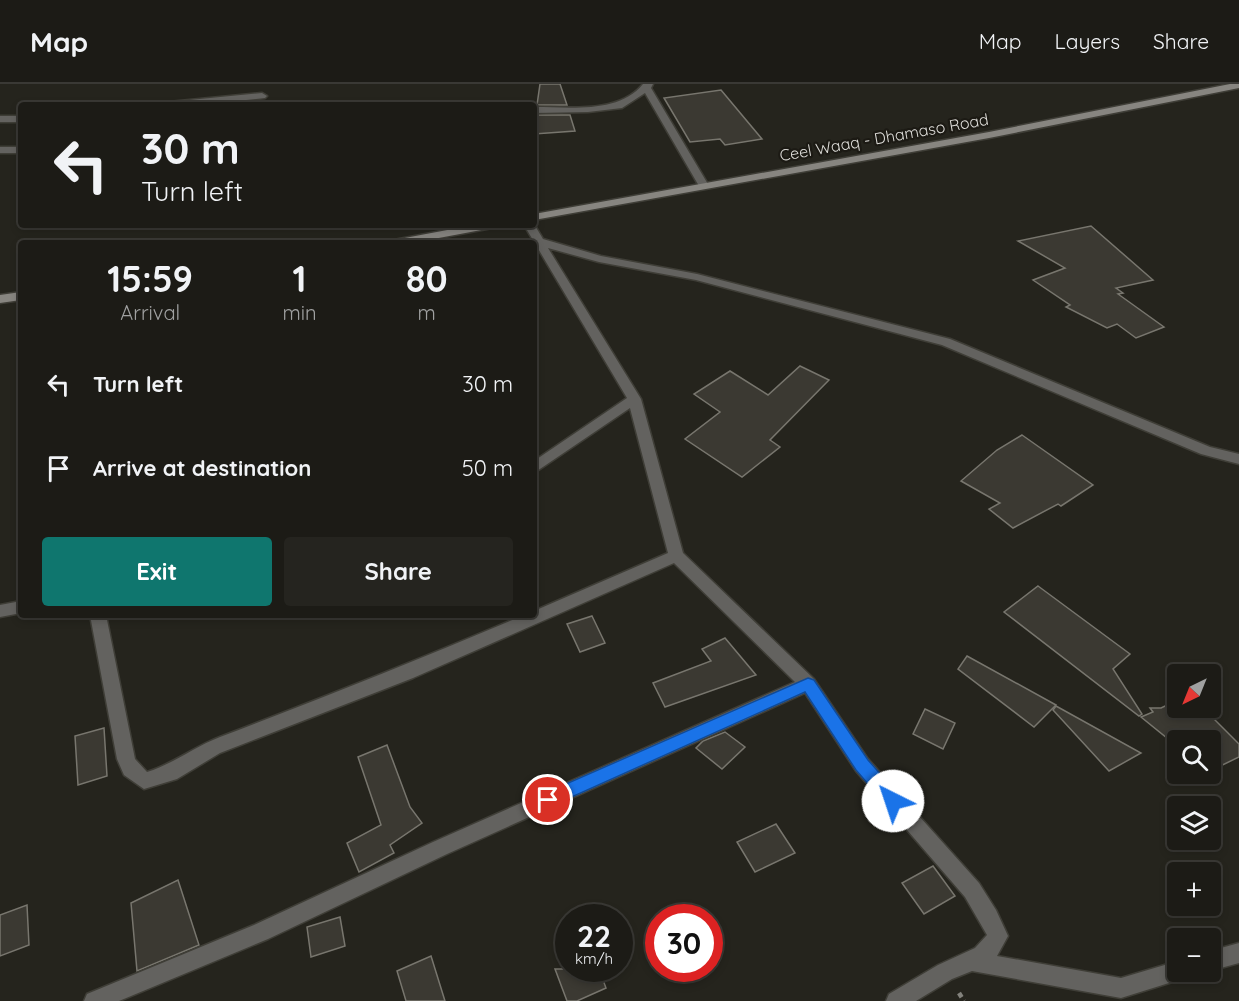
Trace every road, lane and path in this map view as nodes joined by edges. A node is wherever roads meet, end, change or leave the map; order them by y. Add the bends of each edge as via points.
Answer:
1 (1239, 85) edge
2 (647, 86) edge
3 (262, 96) dead end
4 (200, 102) edge
5 (537, 110) edge
6 (0, 119) edge
7 (18, 119) edge
8 (0, 150) edge
9 (18, 150) edge
10 (704, 186) junction
11 (537, 216) edge
12 (476, 228) edge
13 (531, 228) edge
14 (410, 240) edge
15 (538, 241) junction
16 (18, 296) edge
17 (0, 299) edge
18 (634, 399) junction
19 (1239, 459) edge
20 (537, 466) edge
21 (676, 555) junction
22 (18, 608) edge
23 (0, 611) edge
24 (537, 616) edge
25 (99, 618) edge
26 (534, 618) edge
27 (808, 684) junction
28 (1239, 952) edge
29 (1221, 958) edge
30 (975, 962) junction
31 (1167, 974) edge
32 (94, 1001) edge
33 (896, 1001) edge

1 - 10 main road, Ceel Waaq - Dhamaso Road
2 - 5 street via 622,105
2 - 10 street
3 - 4 street
6 - 7 street
8 - 9 street
10 - 11 main road, Ceel Waaq - Dhamaso Road
12 - 14 main road
13 - 15 street
15 - 18 street
15 - 19 street via 599,259 697,277 946,342 1206,451
16 - 17 main road
18 - 20 street
18 - 21 street
21 - 24 street
21 - 27 street
22 - 23 street
25 - 26 street via 126,759 130,769 144,781 171,773 214,747 407,674
27 - 30 street via 862,765 972,890 989,917 998,936
27 - 32 street via 261,932
28 - 29 street
30 - 31 street via 1121,988
30 - 33 street via 947,971

